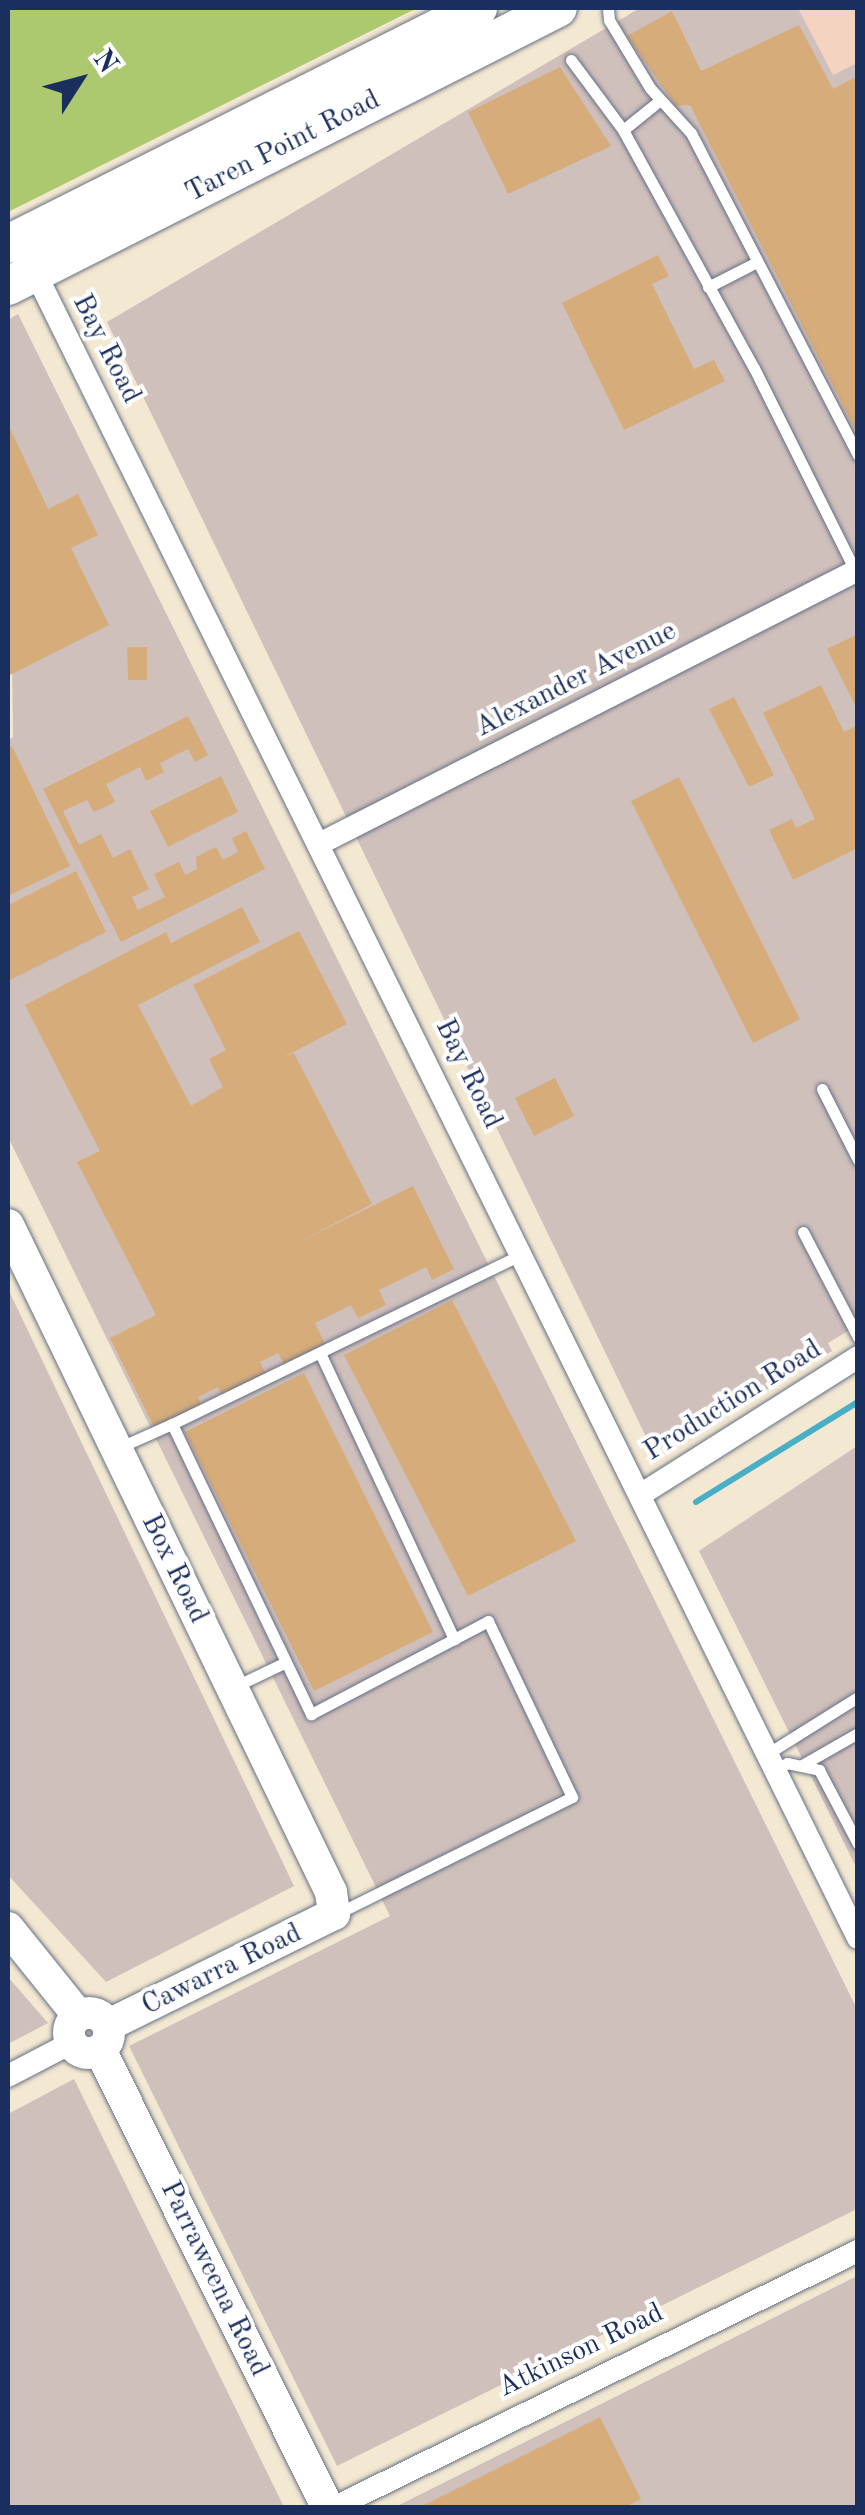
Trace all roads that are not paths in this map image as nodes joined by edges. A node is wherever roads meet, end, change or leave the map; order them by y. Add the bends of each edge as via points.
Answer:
1 (478, 8) edge
2 (558, 8) edge
3 (608, 8) edge
4 (572, 60) dead end
5 (659, 100) junction
6 (623, 130) junction
7 (17, 260) edge
8 (755, 262) junction
9 (708, 287) junction
10 (858, 455) edge
11 (856, 570) edge
12 (321, 843) junction
13 (822, 1089) dead end
14 (858, 1160) edge
15 (8, 1225) edge
16 (802, 1232) dead end
17 (522, 1254) junction
18 (858, 1336) edge
19 (321, 1355) junction
20 (858, 1357) edge
21 (172, 1424) junction
22 (116, 1449) junction
23 (640, 1495) junction
24 (454, 1639) junction
25 (286, 1662) junction
26 (232, 1688) junction
27 (858, 1697) edge
28 (858, 1733) edge
29 (771, 1762) junction
30 (802, 1765) junction
31 (858, 1844) edge
32 (334, 1914) junction
33 (8, 1928) edge
34 (858, 1938) edge
35 (89, 2033) junction
36 (8, 2076) edge
37 (858, 2252) edge
38 (330, 2508) edge

1 - 7 main road, Taren Point Road
2 - 7 main road, Taren Point Road
3 - 5 lane via 608,20
4 - 6 lane
5 - 6 lane
5 - 8 lane via 691,133
6 - 9 lane
7 - 12 street, Bay Road
8 - 9 lane
8 - 10 lane
9 - 11 lane
11 - 12 street, Alexander Avenue
12 - 17 street, Bay Road
13 - 14 lane
15 - 22 street, Box Road
16 - 18 lane
17 - 19 lane
17 - 23 street, Bay Road
19 - 21 lane
19 - 24 lane
20 - 23 street, Production Road
21 - 22 lane
21 - 25 lane
22 - 26 street, Box Road
23 - 29 street, Bay Road
24 - 25 lane via 311,1714
24 - 32 lane via 488,1621 572,1798
25 - 26 lane
26 - 32 street, Box Road via 331,1892
27 - 29 lane
28 - 30 lane
29 - 30 lane
29 - 34 street, Bay Road
30 - 31 lane via 820,1770
32 - 35 street, Cawarra Road
33 - 35 street, Parraweena Road
35 - 36 street, Cawarra Road
35 - 38 street, Parraweena Road
37 - 38 street, Atkinson Road

